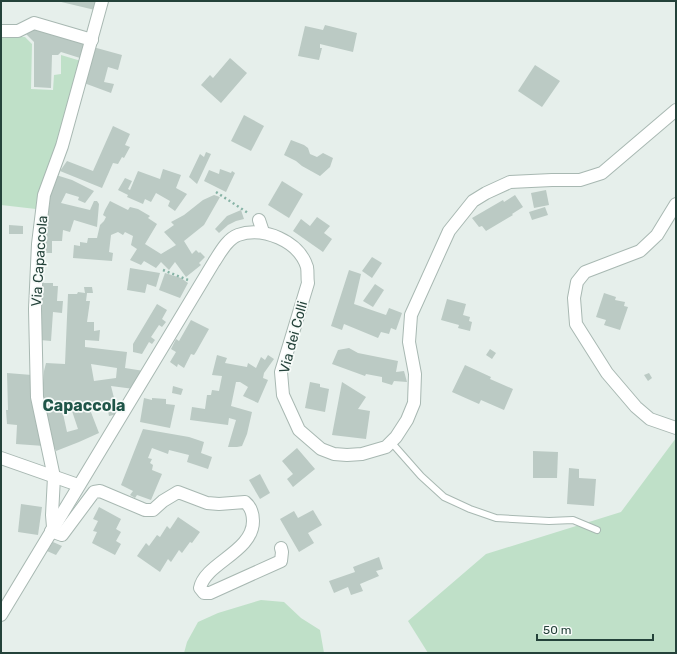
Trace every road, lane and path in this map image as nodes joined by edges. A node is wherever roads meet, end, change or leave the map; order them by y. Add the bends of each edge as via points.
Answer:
1 (102, 1) edge
2 (1, 30) edge
3 (92, 40) junction
4 (676, 110) edge
5 (216, 192) dead end
6 (676, 204) edge
7 (259, 220) joint
8 (263, 232) junction
9 (163, 270) dead end
10 (201, 285) junction
11 (676, 428) edge
12 (391, 442) junction
13 (1, 458) edge
14 (54, 477) junction
15 (78, 485) junction
16 (52, 529) junction
17 (597, 530) dead end
18 (281, 548) dead end
19 (1, 615) edge

1 - 3 street, Via Capaccola
2 - 3 street via 18,31 34,23
3 - 14 street, Via Capaccola via 62,146 44,195 38,244 35,309 37,397
4 - 12 street, Via dei Colli via 602,173 580,180 510,182 473,201 449,232 411,315 409,342 415,374 414,402 407,420
5 - 7 path
6 - 11 street via 657,235 640,251 585,272 577,282 574,298 576,324 607,373 636,407 650,419
7 - 8 street
8 - 10 street via 237,235 228,242
8 - 12 street, Via dei Colli via 291,245 307,268 308,283 281,372 283,395 299,430 321,449 334,454 362,454 386,447
9 - 10 path
10 - 15 street
12 - 17 lane via 444,497 470,509 496,518 573,520
13 - 14 street
14 - 15 street
14 - 16 street, Via Capaccola
15 - 16 street
16 - 18 street via 62,535 94,492 100,491 145,510 154,510 178,492 207,503 245,502 251,507 252,512 251,534 233,554 201,581 200,588 210,593 281,561
16 - 19 street

